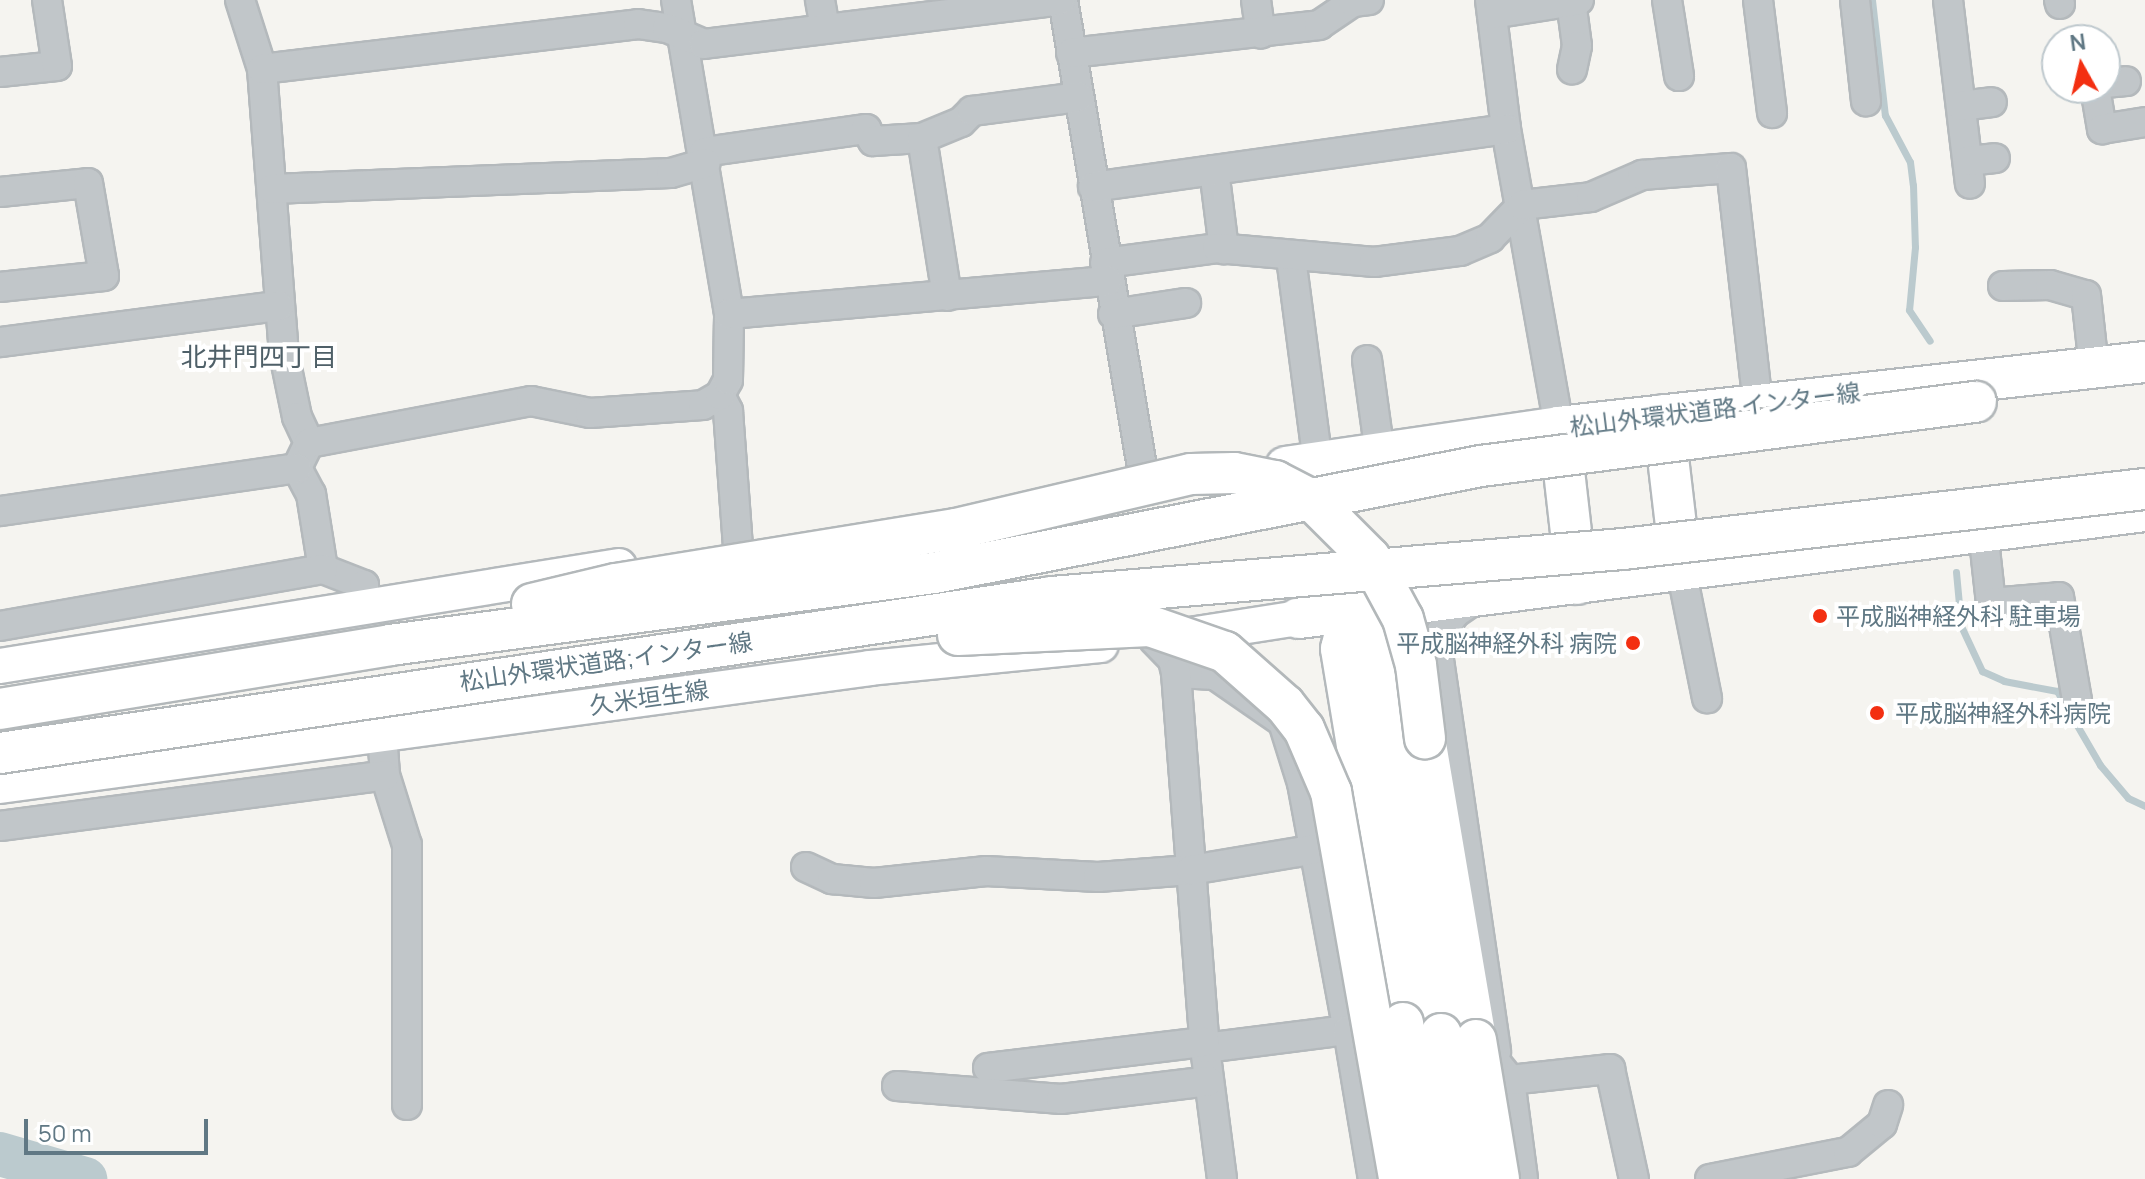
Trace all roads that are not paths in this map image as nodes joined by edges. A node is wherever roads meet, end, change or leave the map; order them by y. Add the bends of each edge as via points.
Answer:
1 (47, 0) edge
2 (240, 0) edge
3 (676, 0) edge
4 (820, 0) edge
5 (1062, 0) edge
6 (1256, 0) edge
7 (1369, 0) edge
8 (1579, 0) edge
9 (1667, 0) edge
10 (1758, 0) edge
11 (1855, 0) edge
12 (1948, 0) edge
13 (1571, 1) edge
14 (1491, 7) edge
15 (925, 8) edge
16 (825, 29) junction
17 (1261, 34) junction
18 (686, 37) junction
19 (1071, 53) junction
20 (262, 69) junction
21 (1572, 69) dead end
22 (0, 72) edge
23 (1679, 76) dead end
24 (1079, 97) junction
25 (1866, 101) dead end
26 (1992, 102) dead end
27 (2098, 104) edge
28 (1961, 106) junction
29 (1772, 113) dead end
30 (2145, 122) edge
31 (1506, 129) junction
32 (922, 138) junction
33 (705, 158) junction
34 (1978, 167) dead end
35 (1214, 170) junction
36 (1093, 187) junction
37 (272, 189) junction
38 (0, 192) edge
39 (1522, 205) junction
40 (1224, 249) junction
41 (1291, 258) junction
42 (1106, 272) junction
43 (2003, 286) dead end
44 (0, 287) edge
45 (947, 296) junction
46 (1186, 303) dead end
47 (279, 306) junction
48 (729, 314) junction
49 (1113, 314) junction
50 (0, 342) edge
51 (1367, 360) dead end
52 (2145, 365) edge
53 (2094, 367) junction
54 (720, 395) junction
55 (1758, 404) junction
56 (1663, 415) junction
57 (1559, 427) junction
58 (1380, 454) junction
59 (303, 455) junction
60 (1302, 465) junction
61 (1145, 483) junction
62 (2145, 489) edge
63 (0, 511) edge
64 (2145, 511) edge
65 (881, 523) junction
66 (1983, 531) junction
67 (738, 546) junction
68 (323, 569) junction
69 (1681, 569) junction
70 (1577, 584) junction
71 (1484, 593) junction
72 (365, 608) junction
73 (1351, 610) junction
74 (1299, 618) joint
75 (0, 626) edge
76 (1154, 640) junction
77 (390, 645) junction
78 (905, 665) junction
79 (0, 666) edge
80 (1176, 673) junction
81 (491, 677) junction
82 (1707, 698) dead end
83 (2077, 700) dead end
84 (0, 709) edge
85 (382, 733) junction
86 (0, 753) edge
87 (385, 775) junction
88 (0, 786) edge
89 (0, 826) edge
90 (1316, 849) junction
91 (806, 867) dead end
92 (1191, 870) junction
93 (1348, 1030) junction
94 (1205, 1045) junction
95 (988, 1068) dead end
96 (1503, 1072) junction
97 (1209, 1081) junction
98 (897, 1086) dead end
99 (407, 1105) dead end
100 (1888, 1105) dead end
101 (1222, 1179) edge
102 (1373, 1179) edge
103 (1399, 1179) edge
104 (1429, 1179) edge
105 (1465, 1179) edge
106 (1499, 1179) edge
107 (1523, 1179) edge
108 (1634, 1179) edge
109 (1710, 1179) edge

1 - 22 street via 57,66
2 - 20 street
3 - 18 street
4 - 16 street
5 - 15 street
5 - 19 street
6 - 17 street
7 - 17 street via 1353,2 1319,25
8 - 13 street
9 - 23 street
10 - 29 street
11 - 25 street
12 - 28 street
13 - 14 street
13 - 21 street via 1577,46
14 - 31 street
15 - 16 street
16 - 18 street via 704,44
17 - 19 street
18 - 20 street via 638,24
18 - 33 street
19 - 24 street
20 - 37 street
24 - 32 street via 972,111 961,122
24 - 36 street
26 - 28 street
27 - 30 street via 2102,129
28 - 34 street
31 - 35 street
31 - 39 street
32 - 33 street via 873,141 866,129
32 - 45 street
33 - 37 street via 671,173
33 - 48 street
35 - 36 street
35 - 40 street
36 - 42 street
37 - 47 street
38 - 44 street via 88,183 104,276
39 - 41 street via 1490,238 1460,251 1374,262
39 - 55 street via 1591,197 1642,175 1731,168
39 - 57 street
40 - 41 street
40 - 42 street
41 - 60 street
42 - 45 street
42 - 49 street
43 - 53 street via 2050,285 2086,295
45 - 48 street
46 - 49 street
47 - 50 street
47 - 59 street
48 - 54 street via 725,327 730,366
49 - 61 street
51 - 58 street
52 - 53 highway, 松山外環状道路 インター線
52 - 77 highway, 松山外環状道路;インター線, bridge via 1976,402 1396,480 934,573
53 - 55 highway, 松山外環状道路 インター線
54 - 59 street via 692,408 590,413 531,401
54 - 67 street via 728,411
55 - 56 highway, 松山外環状道路 インター線
56 - 57 highway, 松山外環状道路 インター線
56 - 69 highway
57 - 58 highway, 松山外環状道路 インター線
57 - 70 highway
58 - 60 highway, 松山外環状道路 インター線
59 - 63 street
59 - 68 street
60 - 61 main road
60 - 73 highway
61 - 65 main road
62 - 81 highway, 松山外環状道路;インター線, bridge via 1623,549 1213,580
64 - 66 highway
65 - 67 main road
65 - 78 main road
66 - 69 highway
66 - 83 street via 1991,603 2059,597
67 - 72 main road
68 - 72 street via 364,585
68 - 75 street
69 - 70 highway
69 - 82 street
70 - 71 highway
71 - 73 highway
71 - 96 street via 1455,613 1441,632 1438,653
72 - 79 main road
72 - 85 main road
73 - 74 highway
73 - 104 highway, bridge via 1341,649
73 - 105 highway, bridge via 1377,643
74 - 76 main road, 久米垣生線
76 - 78 main road, 久米垣生線
76 - 80 street via 1173,660
77 - 84 highway, 松山外環状道路;インター線, bridge
77 - 106 highway, bridge via 616,584 956,529 1191,474 1234,473 1275,481 1312,500 1349,534 1389,587 1403,619 1416,665 1441,847
78 - 85 main road, 久米垣生線
80 - 90 street via 1215,675 1283,722
80 - 92 street
81 - 86 highway, 松山外環状道路;インター線, bridge
81 - 103 highway, bridge via 708,664 979,633 1080,628 1150,626 1225,652 1264,683 1304,729 1331,792
85 - 87 street
85 - 88 main road, 久米垣生線
87 - 89 street
87 - 99 street via 407,845
90 - 92 street
90 - 93 street
91 - 92 street via 832,879 874,883 986,871 1098,877
92 - 94 street
93 - 94 street
93 - 96 street
93 - 102 street
94 - 95 street
94 - 97 street
96 - 107 street
96 - 108 street via 1610,1069
97 - 98 street via 1061,1099
97 - 101 street
100 - 109 street via 1882,1124 1848,1152

